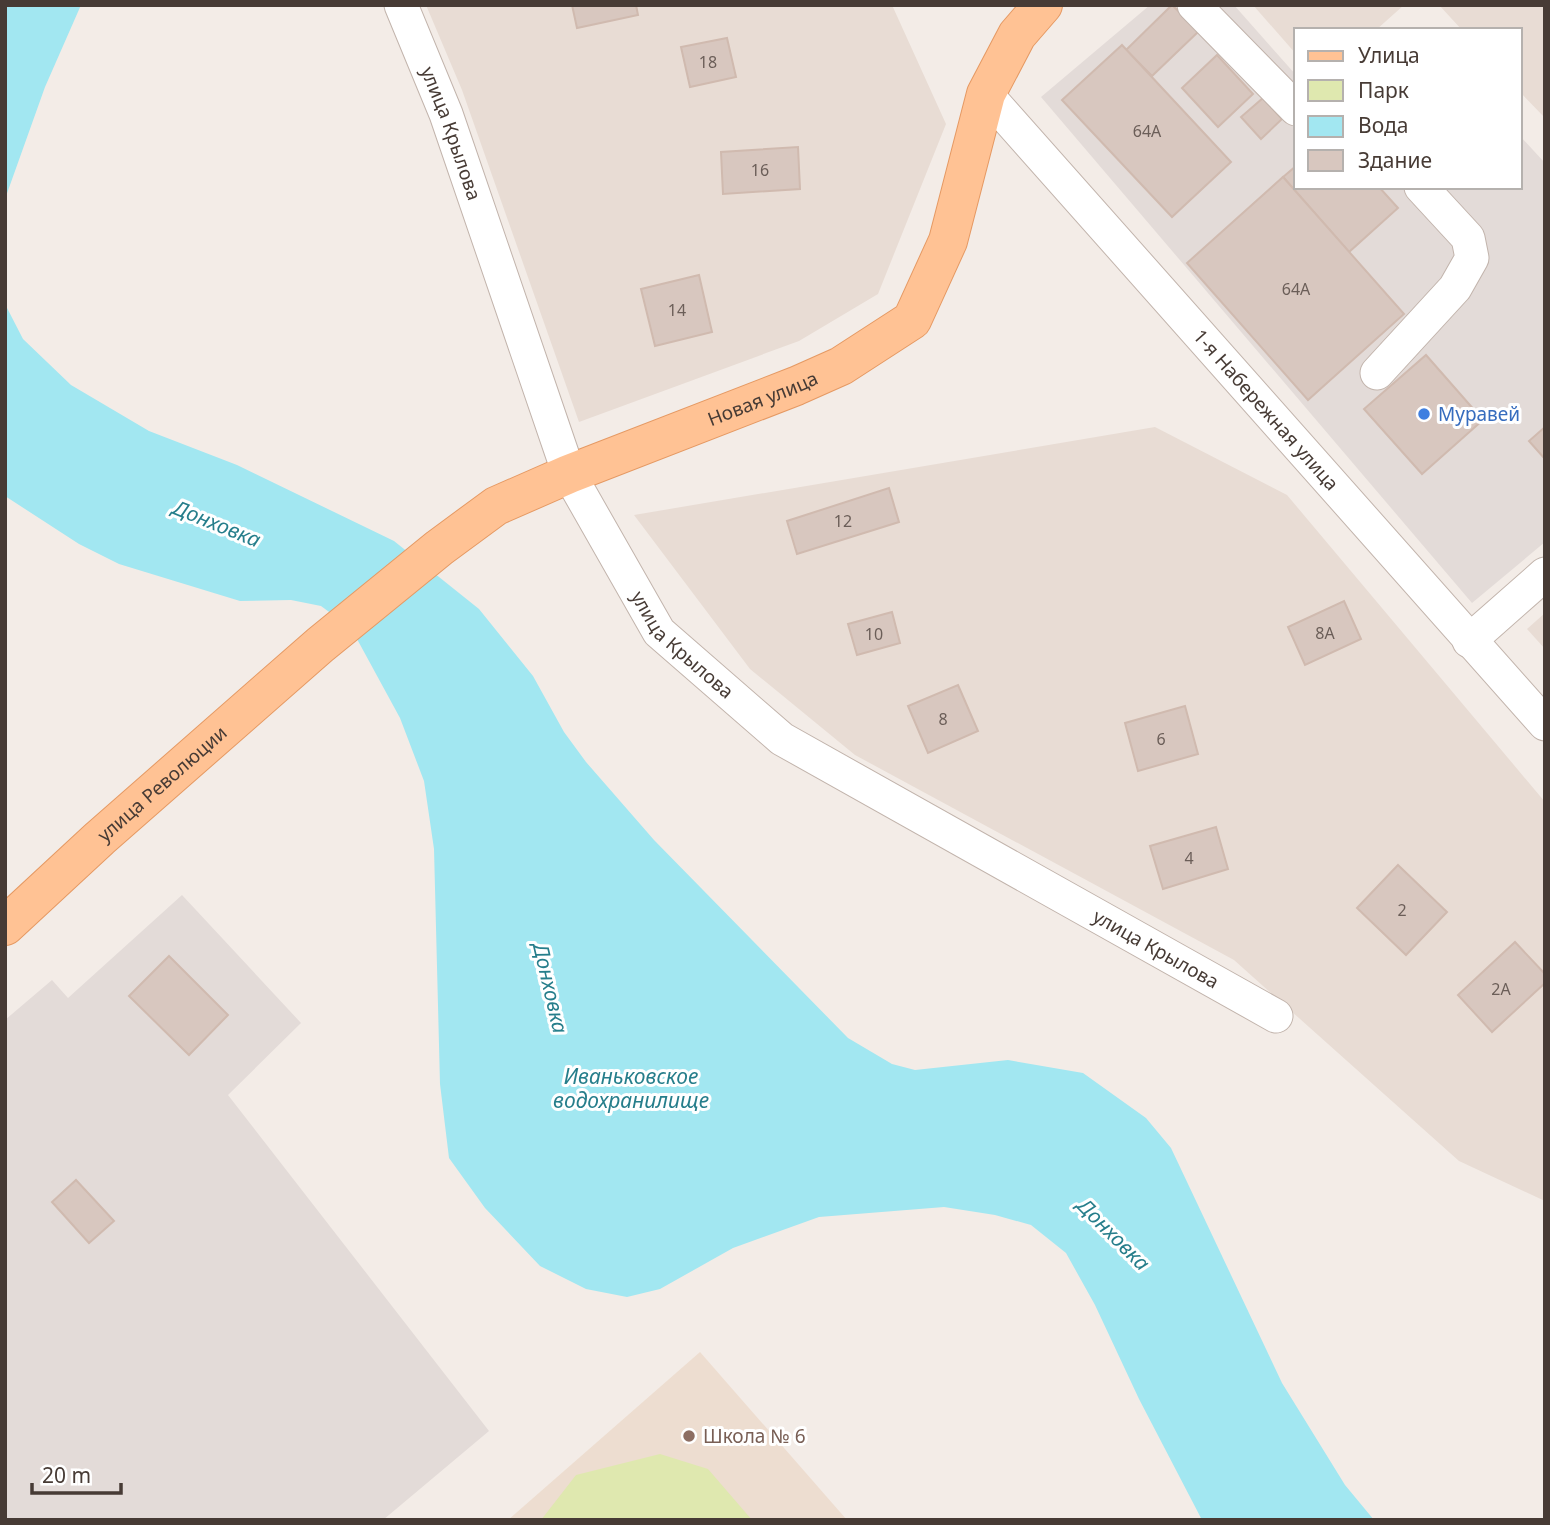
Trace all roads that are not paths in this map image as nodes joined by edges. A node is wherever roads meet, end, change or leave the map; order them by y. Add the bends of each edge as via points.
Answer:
1 (401, 5) edge
2 (1043, 5) edge
3 (1194, 5) edge
4 (986, 94) junction
5 (1294, 107) edge
6 (1423, 189) edge
7 (1377, 373) dead end
8 (569, 474) junction
9 (1545, 574) edge
10 (1469, 640) junction
11 (320, 645) joint
12 (1545, 724) edge
13 (5, 926) edge
14 (1276, 1016) dead end

1 - 8 street, улица Крылова via 446,114
2 - 4 main road, Новая улица via 1017,35
3 - 5 street
4 - 8 main road, Новая улица via 948,241 912,320 841,366 796,387
4 - 10 street, 1-я Набережная улица
6 - 7 street via 1468,238 1472,258 1455,288
8 - 11 main road, Новая улица via 496,506
8 - 14 street, улица Крылова via 659,632 782,739
9 - 10 street
10 - 12 street, 1-я Набережная улица
11 - 13 main road, улица Революции

